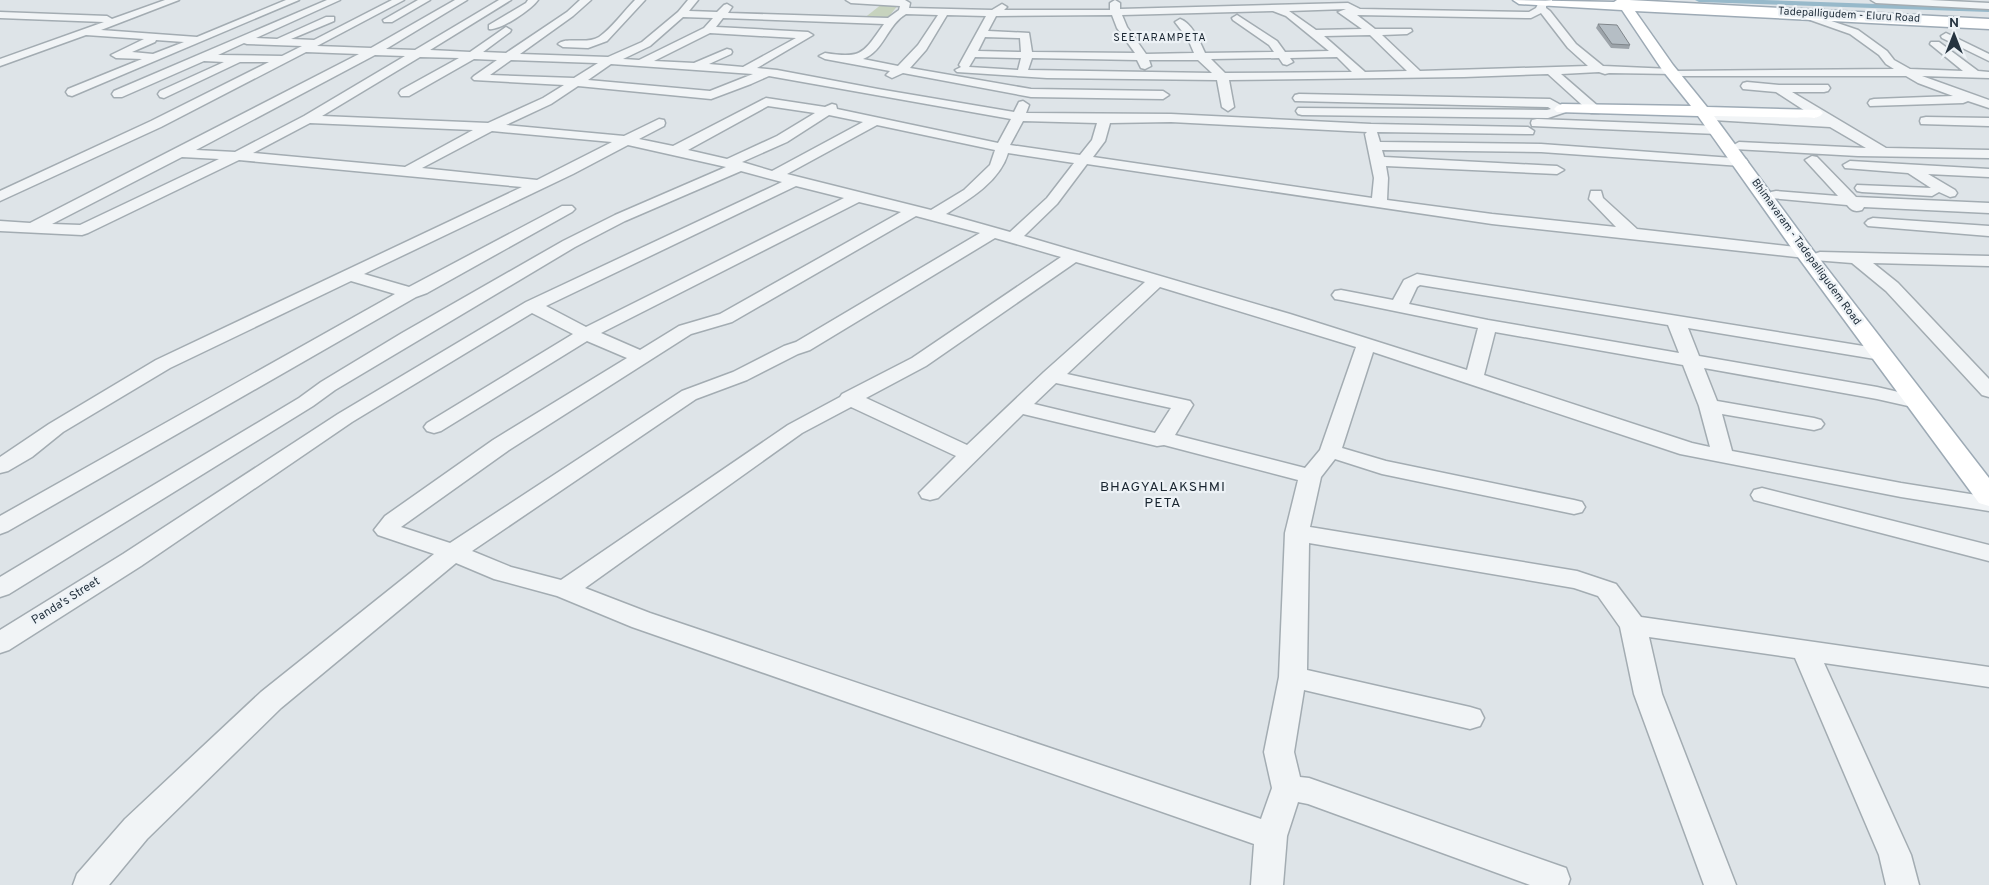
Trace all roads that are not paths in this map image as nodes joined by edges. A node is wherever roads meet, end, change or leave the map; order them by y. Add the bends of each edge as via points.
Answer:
1 (174, 0) edge
2 (294, 0) edge
3 (314, 0) edge
4 (335, 0) edge
5 (399, 0) edge
6 (425, 0) edge
7 (462, 0) edge
8 (506, 0) edge
9 (533, 0) edge
10 (586, 0) edge
11 (640, 0) edge
12 (693, 0) edge
13 (851, 0) edge
14 (1115, 0) edge
15 (1165, 0) edge
16 (1259, 0) edge
17 (1520, 0) edge
18 (1876, 0) edge
19 (734, 1) edge
20 (1008, 2) edge
21 (1043, 3) dead end
22 (1061, 3) dead end
23 (1331, 3) edge
24 (1685, 3) edge
25 (1549, 4) edge
26 (1638, 5) edge
27 (1989, 6) edge
28 (1273, 8) junction
29 (904, 11) junction
30 (944, 12) junction
31 (1172, 12) junction
32 (1352, 12) junction
33 (775, 13) junction
34 (1115, 13) junction
35 (681, 14) junction
36 (722, 14) junction
37 (992, 14) junction
38 (1062, 14) junction
39 (1289, 14) junction
40 (1802, 14) junction
41 (0, 15) edge
42 (311, 18) dead end
43 (1237, 18) junction
44 (118, 19) junction
45 (330, 19) dead end
46 (1212, 20) dead end
47 (888, 21) junction
48 (1180, 22) junction
49 (1196, 22) dead end
50 (382, 23) dead end
51 (1950, 24) junction
52 (1989, 24) edge
53 (493, 27) dead end
54 (506, 30) dead end
55 (708, 30) junction
56 (1407, 31) dead end
57 (82, 32) junction
58 (754, 32) junction
59 (1373, 32) junction
60 (1315, 33) junction
61 (981, 34) junction
62 (1973, 35) dead end
63 (1946, 36) dead end
64 (160, 38) junction
65 (442, 38) junction
66 (200, 39) junction
67 (218, 40) junction
68 (492, 40) junction
69 (239, 41) junction
70 (257, 41) junction
71 (348, 41) dead end
72 (276, 42) junction
73 (528, 42) junction
74 (316, 43) junction
75 (1935, 44) dead end
76 (588, 45) junction
77 (304, 49) junction
78 (330, 50) junction
79 (374, 51) junction
80 (419, 52) junction
81 (727, 52) dead end
82 (474, 54) junction
83 (972, 54) junction
84 (1340, 54) junction
85 (1026, 55) junction
86 (510, 56) junction
87 (825, 56) dead end
88 (1143, 56) junction
89 (1201, 56) junction
90 (1282, 56) junction
91 (158, 57) junction
92 (179, 57) junction
93 (200, 58) junction
94 (220, 58) junction
95 (569, 58) junction
96 (1989, 58) edge
97 (239, 59) junction
98 (259, 59) junction
99 (284, 59) junction
100 (847, 60) junction
101 (609, 61) junction
102 (0, 63) edge
103 (304, 63) dead end
104 (641, 63) junction
105 (694, 67) junction
106 (1601, 69) junction
107 (745, 70) junction
108 (902, 70) junction
109 (961, 70) junction
110 (1551, 71) junction
111 (1904, 71) junction
112 (766, 72) junction
113 (1022, 74) junction
114 (1416, 74) junction
115 (1975, 74) junction
116 (1041, 75) junction
117 (1293, 75) junction
118 (1334, 75) junction
119 (1362, 75) junction
120 (1989, 75) edge
121 (1151, 76) junction
122 (1222, 77) junction
123 (950, 78) junction
124 (1676, 80) junction
125 (1922, 81) junction
126 (575, 82) junction
127 (1872, 85) dead end
128 (1837, 87) dead end
129 (1779, 89) junction
130 (862, 90) junction
131 (99, 91) dead end
132 (72, 92) dead end
133 (405, 93) dead end
134 (1030, 93) junction
135 (118, 94) dead end
136 (141, 94) dead end
137 (164, 94) dead end
138 (186, 94) dead end
139 (1163, 95) junction
140 (1299, 98) junction
141 (1351, 98) junction
142 (1975, 98) junction
143 (915, 100) junction
144 (1874, 103) dead end
145 (1989, 104) edge
146 (1228, 107) dead end
147 (1562, 109) junction
148 (1288, 110) dead end
149 (1594, 110) junction
150 (827, 111) junction
151 (1308, 111) junction
152 (1361, 111) junction
153 (1019, 113) junction
154 (1815, 113) junction
155 (308, 119) junction
156 (1713, 119) junction
157 (1105, 120) junction
158 (1926, 121) dead end
159 (875, 122) junction
160 (1989, 122) edge
161 (659, 123) dead end
162 (1831, 123) junction
163 (491, 127) junction
164 (1371, 128) junction
165 (1528, 131) junction
166 (626, 140) junction
167 (1375, 146) junction
168 (1501, 147) junction
169 (1002, 148) junction
170 (1541, 148) junction
171 (1782, 149) junction
172 (675, 151) junction
173 (180, 153) junction
174 (1884, 153) junction
175 (1989, 154) edge
176 (237, 156) junction
177 (1083, 159) junction
178 (1812, 160) junction
179 (1378, 161) junction
180 (1743, 161) junction
181 (735, 165) junction
182 (1853, 166) junction
183 (1519, 168) junction
184 (1557, 170) dead end
185 (1912, 170) junction
186 (407, 171) junction
187 (1989, 173) edge
188 (774, 176) junction
189 (795, 181) junction
190 (539, 185) junction
191 (1836, 186) junction
192 (1880, 189) junction
193 (1596, 194) dead end
194 (1776, 196) junction
195 (0, 197) edge
196 (857, 197) junction
197 (1852, 202) junction
198 (1379, 204) junction
199 (1898, 206) junction
200 (1964, 207) junction
201 (1989, 208) edge
202 (567, 209) dead end
203 (924, 214) junction
204 (1989, 223) edge
205 (0, 226) edge
206 (31, 228) junction
207 (1989, 231) edge
208 (1628, 233) junction
209 (1003, 235) junction
210 (519, 254) junction
211 (1813, 255) junction
212 (1073, 256) junction
213 (1858, 259) junction
214 (1989, 260) edge
215 (348, 275) junction
216 (1156, 280) junction
217 (410, 293) junction
218 (1341, 295) dead end
219 (532, 306) junction
220 (1399, 307) junction
221 (1676, 322) junction
222 (1488, 325) junction
223 (586, 334) junction
224 (1366, 344) junction
225 (1881, 354) junction
226 (641, 357) junction
227 (1691, 361) junction
228 (1051, 376) junction
229 (1474, 378) junction
230 (1989, 391) edge
231 (849, 398) junction
232 (1917, 402) junction
233 (1709, 406) junction
234 (1019, 407) junction
235 (1814, 424) dead end
236 (434, 427) dead end
237 (1163, 438) junction
238 (1330, 450) junction
239 (970, 454) junction
240 (1723, 456) junction
241 (0, 466) edge
242 (1310, 476) junction
243 (1989, 478) edge
244 (930, 493) dead end
245 (1762, 495) dead end
246 (1989, 497) edge
247 (1989, 504) edge
248 (1574, 507) dead end
249 (0, 526) edge
250 (1297, 533) junction
251 (454, 552) junction
252 (1989, 553) edge
253 (0, 588) edge
254 (565, 590) junction
255 (1632, 625) junction
256 (0, 643) edge
257 (1804, 649) junction
258 (1293, 677) junction
259 (1989, 677) edge
260 (1470, 718) dead end
261 (1287, 788) junction
262 (1271, 836) junction
263 (1554, 879) dead end
264 (89, 885) edge
265 (1267, 885) edge
266 (1720, 885) edge
267 (1903, 885) edge

1 - 44 street
2 - 66 street
3 - 67 street
4 - 69 street
5 - 74 street
6 - 50 street
7 - 79 street
8 - 65 street
9 - 53 street
10 - 73 street
11 - 76 street via 603,39
12 - 35 street
13 - 29 street via 904,3
14 - 34 street
15 - 31 street
16 - 28 street
17 - 25 main road, Tadepalligudem - Eluru Road
18 - 27 street
19 - 36 street
20 - 21 street
20 - 37 street
22 - 38 street
23 - 28 street
23 - 32 street via 1348,6
24 - 26 main road, Tadepalligudem - Eluru Road
24 - 40 main road, Tadepalligudem - Eluru Road
25 - 26 main road, Tadepalligudem - Eluru Road
25 - 32 street via 1530,15
25 - 106 street via 1547,13 1576,50
26 - 40 main road, Tadepalligudem - Eluru Road
26 - 124 main road, Bhimavaram - Tadepalligudem Road
28 - 31 street
28 - 39 street
29 - 30 street
29 - 47 street
30 - 37 street
30 - 108 street via 923,47
31 - 34 street
31 - 48 street via 1173,19
32 - 39 street
32 - 59 street
33 - 36 street
33 - 47 street
33 - 58 street
34 - 38 street
34 - 88 street
35 - 36 street
35 - 101 street via 646,44
36 - 55 street
37 - 38 street
37 - 61 street
39 - 43 street
39 - 60 street
40 - 51 main road, Tadepalligudem - Eluru Road
40 - 52 main road, Tadepalligudem - Eluru Road
40 - 111 street via 1854,32
41 - 44 street
42 - 70 street
43 - 46 street
43 - 90 street via 1273,42
44 - 57 street
45 - 72 street
47 - 100 street via 872,48 863,56
48 - 49 street
48 - 89 street
51 - 52 main road, Tadepalligudem - Eluru Road
51 - 62 street
54 - 68 street
55 - 58 street
55 - 104 street
56 - 59 street
57 - 64 street
57 - 102 street
58 - 107 street via 808,35
59 - 60 street
59 - 114 street
60 - 84 street
61 - 83 street
61 - 85 street via 1026,36
63 - 96 street
64 - 66 street
64 - 91 street via 116,54
65 - 68 street
65 - 80 street
66 - 67 street
66 - 91 street
67 - 69 street
67 - 92 street
68 - 73 street
68 - 82 street
69 - 70 street
69 - 93 street
70 - 72 street
70 - 94 street
71 - 78 street
72 - 74 street
72 - 97 street
73 - 76 street
73 - 86 street
74 - 77 street
75 - 115 street
76 - 95 street
77 - 78 street
77 - 99 street
78 - 79 street
78 - 103 street
79 - 80 street
79 - 173 street
80 - 82 street
80 - 155 street
81 - 105 street
82 - 86 street
82 - 133 street
83 - 85 street
83 - 109 street
84 - 90 street
84 - 119 street
85 - 88 street
85 - 113 street
86 - 95 street
86 - 126 street via 478,78
87 - 100 street
88 - 89 street
88 - 121 street
89 - 90 street
89 - 122 street
90 - 117 street
91 - 92 street
91 - 132 street
92 - 93 street
92 - 131 street
93 - 94 street
93 - 135 street
94 - 97 street
94 - 136 street
95 - 101 street
97 - 98 street
97 - 137 street
98 - 99 street
98 - 138 street
99 - 195 street via 156,124
100 - 108 street
101 - 104 street
101 - 126 street
104 - 105 street
105 - 107 street
106 - 110 street
106 - 124 street
106 - 124 street via 1630,80
107 - 112 street
108 - 123 street
108 - 130 street
109 - 113 street
109 - 123 street
110 - 114 street
110 - 149 street
111 - 115 street
111 - 124 street via 1760,74
111 - 125 street
112 - 126 street via 711,95
112 - 130 street
113 - 116 street
114 - 119 street
115 - 120 street
116 - 121 street
116 - 134 street
117 - 118 street
117 - 122 street
117 - 140 street via 1303,95
118 - 119 street
118 - 141 street
121 - 122 street
121 - 139 street
122 - 146 street
123 - 134 street
123 - 143 street
124 - 129 street
124 - 156 main road, Bhimavaram - Tadepalligudem Road
125 - 127 street
125 - 142 street
126 - 163 street via 547,101
128 - 129 street
129 - 154 street
130 - 143 street
130 - 150 street
134 - 139 street
134 - 153 street
139 - 153 street via 1169,104 1157,110
140 - 141 street
140 - 151 street
141 - 147 street via 1550,103
141 - 152 street
142 - 144 street
142 - 145 street
143 - 153 street
147 - 149 main road
147 - 152 street via 1548,114
148 - 151 street
149 - 156 main road
150 - 159 street
150 - 172 street via 766,102
150 - 181 street
151 - 152 street
152 - 164 street
153 - 157 street
153 - 169 street
154 - 156 main road
154 - 162 street
155 - 163 street
155 - 176 street
156 - 162 street
156 - 165 street via 1529,122
156 - 180 main road, Bhimavaram - Tadepalligudem Road
157 - 164 street via 1171,118
157 - 177 street via 1098,141
158 - 160 street
159 - 169 street
159 - 188 street
161 - 166 street
162 - 174 street
163 - 166 street
163 - 186 street
164 - 165 street
164 - 167 street
165 - 170 street
166 - 172 street
166 - 190 street
167 - 168 street
167 - 179 street
168 - 170 street
168 - 183 street
169 - 177 street
169 - 203 street via 998,166 969,193
170 - 180 street via 1574,150 1586,163
171 - 174 street
171 - 178 street
171 - 180 street
172 - 181 street
173 - 176 street
173 - 206 street
174 - 175 street
174 - 185 street
176 - 186 street
176 - 206 street via 82,230
177 - 198 street
177 - 209 street via 1052,201
178 - 182 street
178 - 191 street
179 - 183 street
179 - 198 street via 1381,178
180 - 194 main road
180 - 211 main road, Bhimavaram - Tadepalligudem Road
181 - 188 street
181 - 210 street via 620,218
182 - 185 street
182 - 192 street
183 - 184 street
185 - 187 street
185 - 192 street via 1950,193
186 - 190 street
188 - 189 street
189 - 196 street
189 - 219 street, Panda's Street
190 - 215 street
191 - 192 street
191 - 197 street
192 - 199 street
193 - 208 street via 1596,199 1632,232
194 - 197 street
194 - 211 main road
196 - 203 street
196 - 223 street
197 - 199 street
197 - 207 street via 1878,228
198 - 208 street via 1492,220
199 - 200 street
200 - 201 street
200 - 204 street
202 - 210 street
203 - 209 street
203 - 226 street via 726,318 685,330
205 - 206 street
208 - 211 street
209 - 212 street
209 - 251 street via 803,346 690,395
210 - 217 street
210 - 253 street via 409,337
211 - 213 street
211 - 225 main road, Bhimavaram - Tadepalligudem Road
211 - 243 main road
212 - 216 street
212 - 231 street via 918,362
213 - 214 street
213 - 230 street via 1892,287
215 - 217 street
215 - 241 street via 163,364 56,428
216 - 224 street
216 - 228 street
217 - 249 street
218 - 220 street
219 - 223 street
219 - 256 street, Panda's Street via 344,418 132,560
220 - 221 street via 1410,284 1416,279
220 - 222 street
221 - 225 street
221 - 227 street
222 - 227 street
222 - 229 street
223 - 226 street
223 - 236 street
224 - 229 street
224 - 238 street
225 - 232 main road, Bhimavaram - Tadepalligudem Road
226 - 251 street via 501,445 393,521 386,530
227 - 232 street
227 - 233 street
228 - 234 street
228 - 237 street via 1183,405
229 - 240 street via 1688,449
231 - 239 street
231 - 254 street via 795,429
232 - 246 main road, Bhimavaram - Tadepalligudem Road
233 - 235 street
233 - 240 street
234 - 237 street via 1157,440
234 - 239 street
237 - 242 street
238 - 242 street
238 - 248 street via 1382,467
239 - 244 street
240 - 247 street
242 - 250 street
245 - 252 street
250 - 255 street via 1577,580 1607,590
250 - 258 street
251 - 254 street via 503,573
251 - 264 street via 271,700 136,829
254 - 262 street via 641,620
255 - 257 street
255 - 266 street via 1648,694
257 - 259 street
257 - 267 street via 1894,855
258 - 260 street
258 - 261 street via 1280,752
261 - 262 street
261 - 263 street via 1308,791
262 - 265 street

